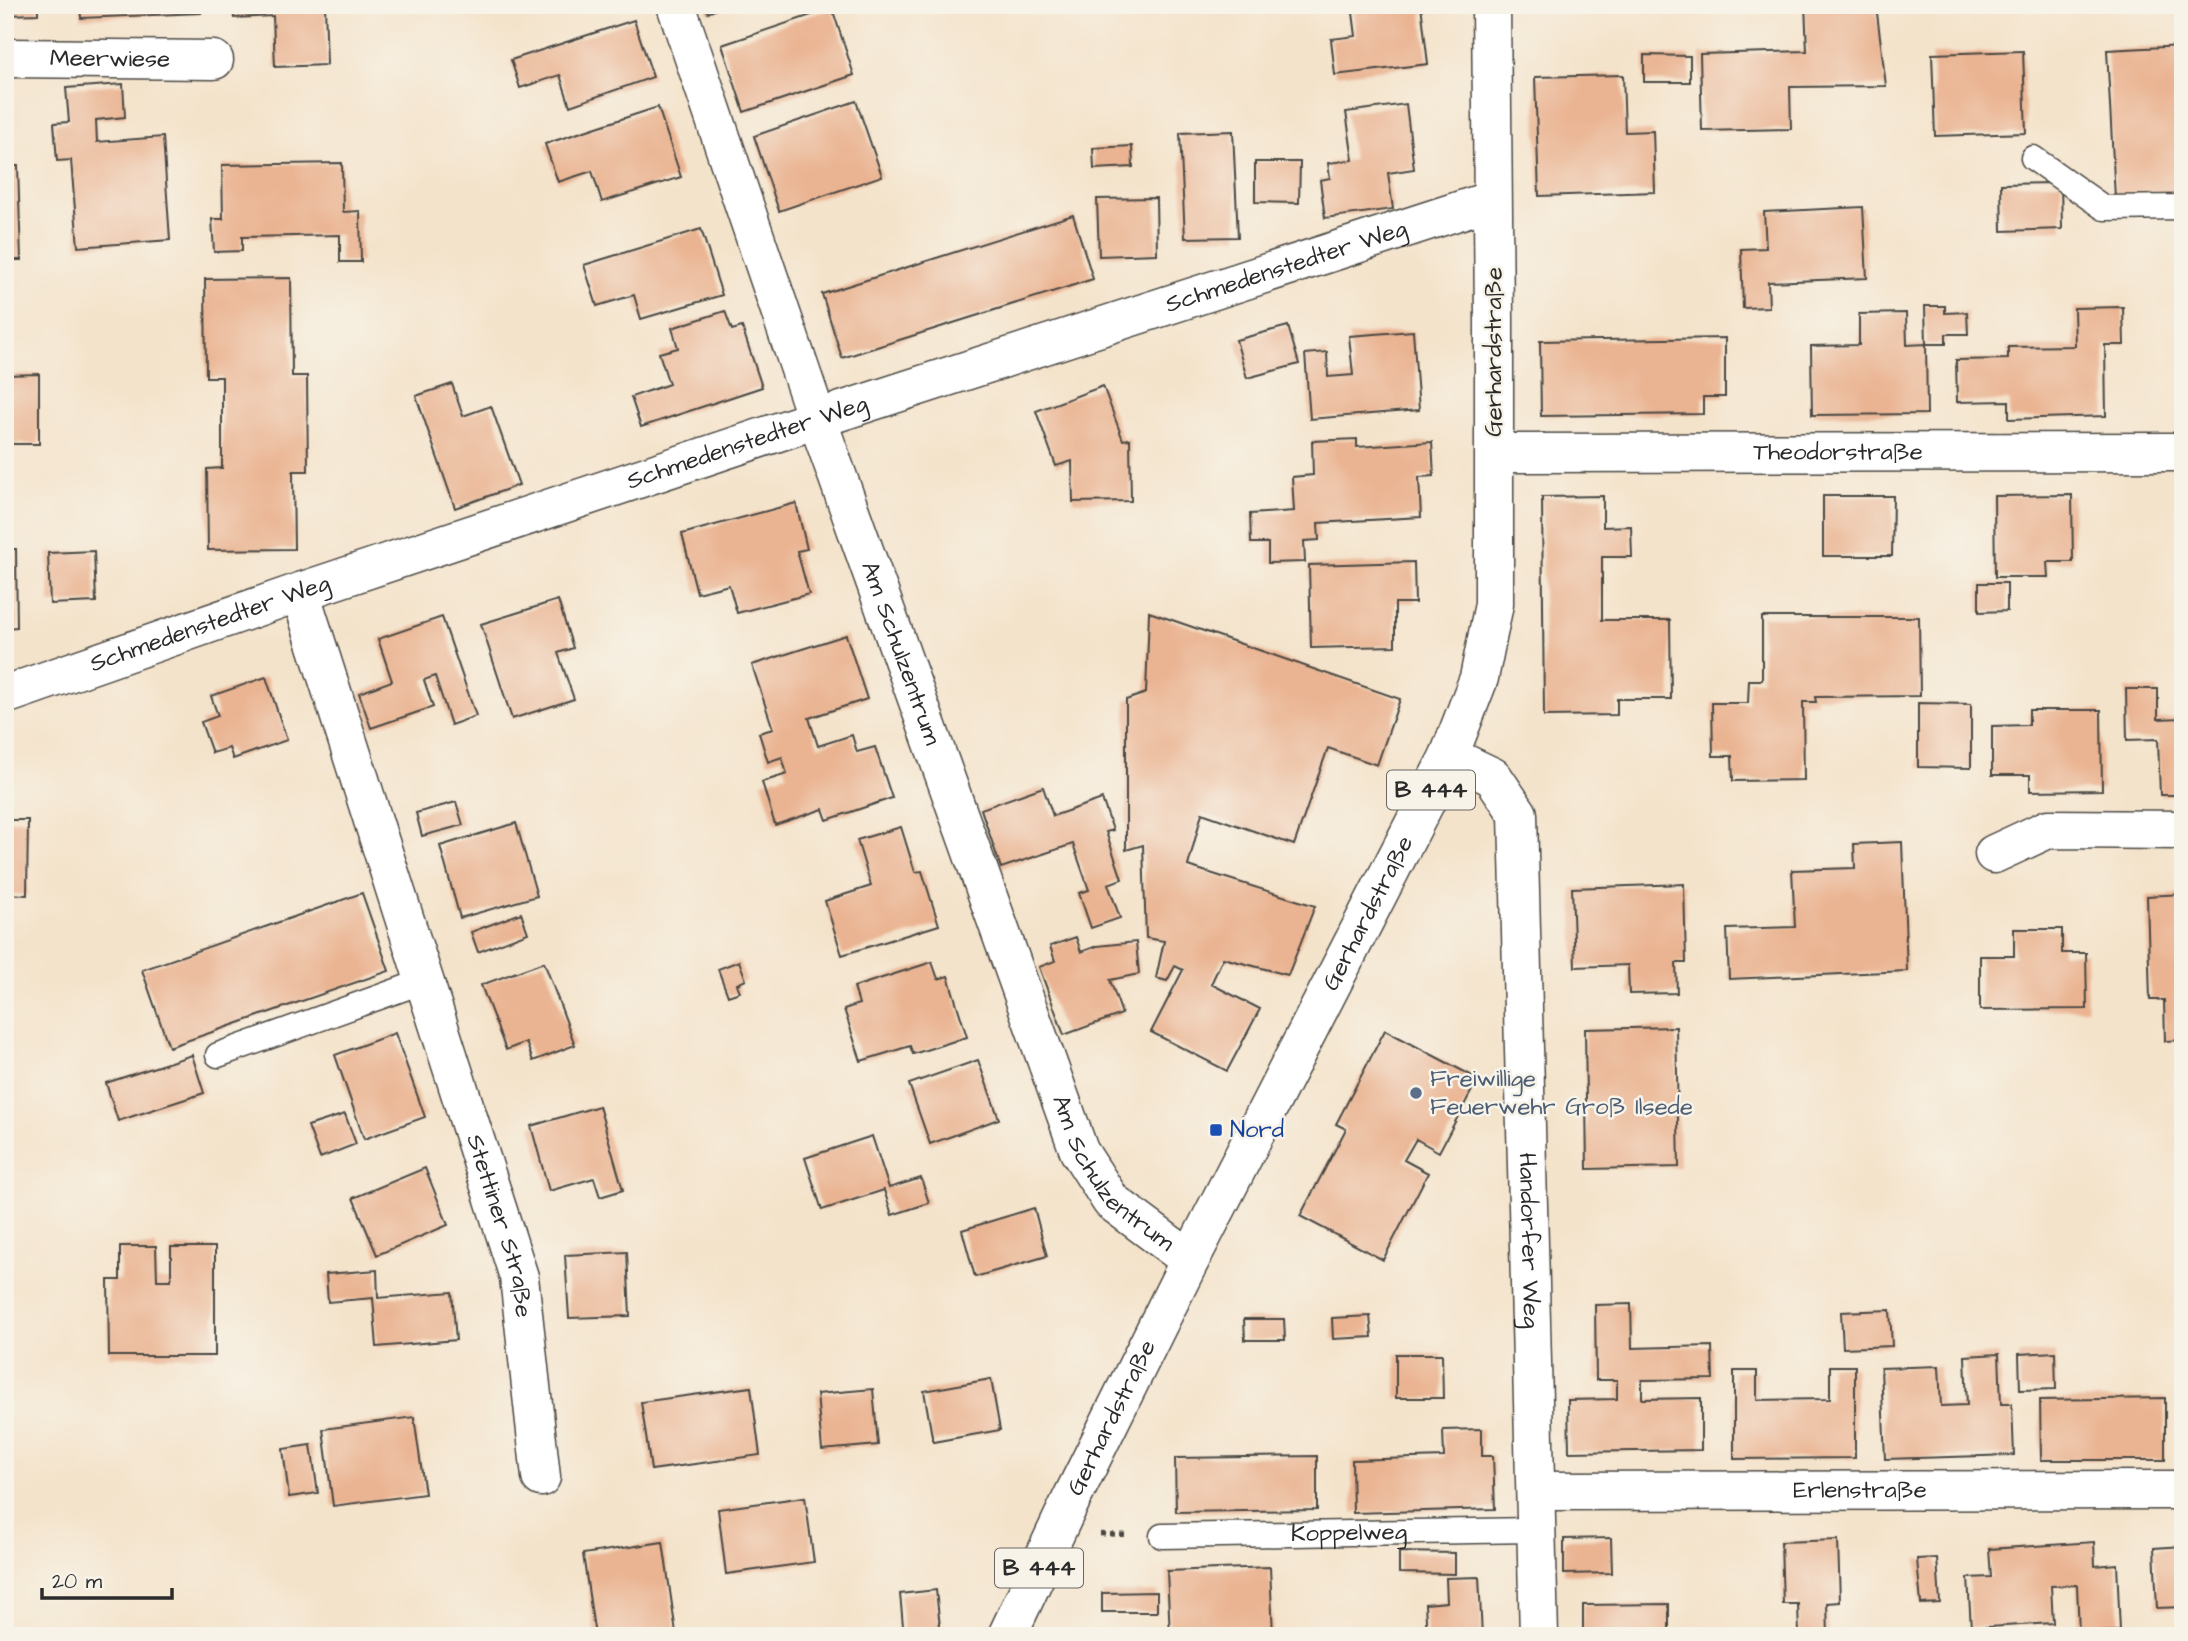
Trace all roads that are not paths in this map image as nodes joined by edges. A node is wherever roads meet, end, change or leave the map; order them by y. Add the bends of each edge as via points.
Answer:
1 (676, 5) edge
2 (1491, 5) edge
3 (5, 58) edge
4 (214, 60) dead end
5 (2033, 158) dead end
6 (1492, 200) junction
7 (2183, 207) edge
8 (817, 419) junction
9 (2183, 452) edge
10 (1495, 453) junction
11 (300, 592) junction
12 (5, 695) edge
13 (1449, 756) junction
14 (2183, 830) edge
15 (1994, 854) dead end
16 (424, 981) junction
17 (218, 1055) dead end
18 (1190, 1260) junction
19 (541, 1477) dead end
20 (2183, 1490) edge
21 (1536, 1491) junction
22 (1537, 1530) junction
23 (1162, 1536) road end
24 (1007, 1636) edge
25 (1539, 1636) edge

1 - 8 street, Am Schulzentrum
2 - 6 street, Gerhardstraße / B 444
3 - 4 street, Meerwiese
5 - 7 lane via 2104,208
6 - 8 street, Schmedenstedter Weg
6 - 10 street, Gerhardstraße / B 444
8 - 11 street, Schmedenstedter Weg
8 - 18 street, Am Schulzentrum via 1079,1151 1111,1201
9 - 10 street, Theodorstraße
10 - 13 street, Gerhardstraße / B 444 via 1494,604 1479,678
11 - 12 street, Schmedenstedter Weg
11 - 16 street, Stettiner Straße
13 - 18 street, Gerhardstraße / B 444
13 - 21 street, Handorfer Weg via 1493,777 1518,814
14 - 15 street via 2048,829
16 - 17 lane
16 - 19 street, Stettiner Straße via 519,1277
18 - 24 street, Gerhardstraße / B 444
20 - 21 street, Erlenstraße
21 - 22 street, Handorfer Weg
22 - 23 lane, Koppelweg
22 - 25 street, Handorfer Weg

